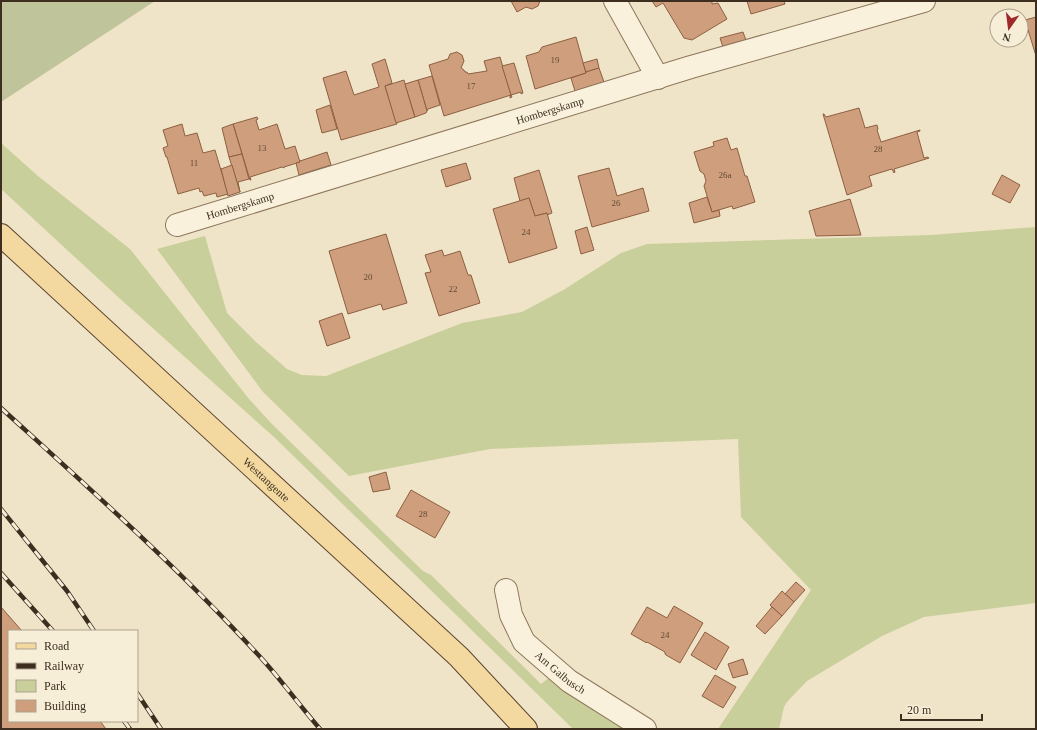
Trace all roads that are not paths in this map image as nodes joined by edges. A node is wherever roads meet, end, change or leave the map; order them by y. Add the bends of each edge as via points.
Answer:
1 (615, 1) edge
2 (924, 1) edge
3 (658, 78) junction
4 (177, 226) dead end
5 (1, 235) edge
6 (506, 590) dead end
7 (526, 729) edge
8 (645, 729) edge

1 - 3 street
2 - 3 street, Hombergskamp
3 - 4 street, Hombergskamp
5 - 7 main road, Westtangente via 459,657
6 - 8 street, Am Galbusch via 511,615 524,642 569,681

